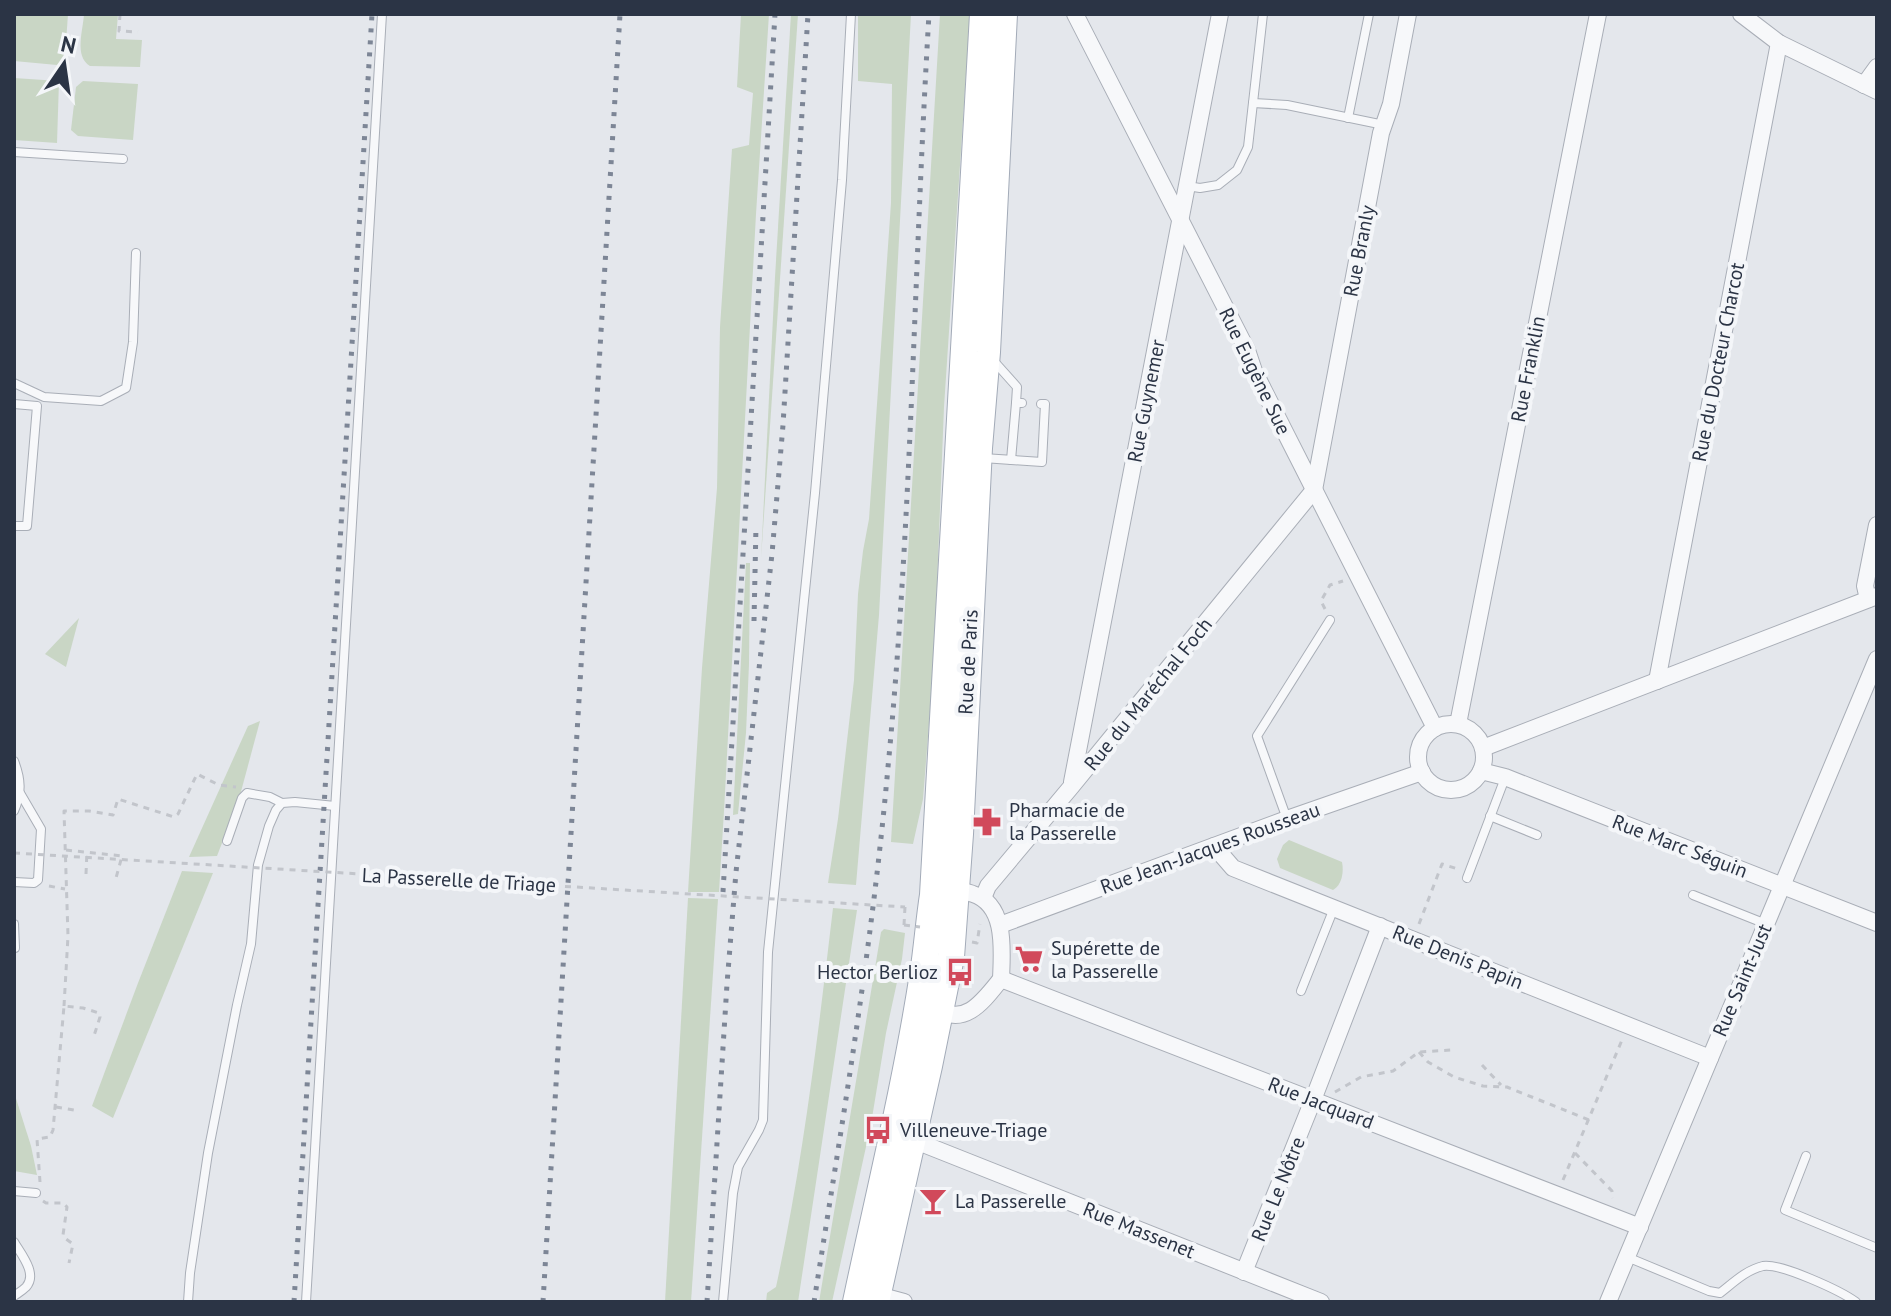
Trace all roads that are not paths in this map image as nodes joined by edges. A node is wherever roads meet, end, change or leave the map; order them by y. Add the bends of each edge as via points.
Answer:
1 (382, 14) edge
2 (851, 14) edge
3 (983, 14) edge
4 (1004, 14) edge
5 (1075, 14) edge
6 (1220, 14) edge
7 (1263, 14) edge
8 (1369, 14) edge
9 (1408, 14) edge
10 (1598, 14) edge
11 (1741, 14) edge
12 (1779, 43) junction
13 (1877, 67) edge
14 (1871, 88) edge
15 (1253, 103) junction
16 (1348, 118) junction
17 (1384, 125) junction
18 (14, 152) edge
19 (123, 159) dead end
20 (1187, 186) junction
21 (1180, 222) junction
22 (136, 253) dead end
23 (987, 352) junction
24 (14, 383) edge
25 (44, 397) junction
26 (14, 404) edge
27 (1041, 404) dead end
28 (37, 406) junction
29 (978, 457) junction
30 (1011, 460) junction
31 (1314, 490) junction
32 (1877, 525) edge
33 (14, 526) edge
34 (1872, 597) edge
35 (1330, 620) road end
36 (1877, 659) edge
37 (1657, 681) junction
38 (1458, 724) junction
39 (1435, 728) junction
40 (1483, 748) junction
41 (14, 761) edge
42 (1481, 771) junction
43 (1422, 772) junction
44 (1505, 777) junction
45 (1071, 787) junction
46 (20, 793) junction
47 (282, 803) junction
48 (335, 806) junction
49 (14, 811) edge
50 (1490, 816) junction
51 (1287, 819) junction
52 (1537, 835) dead end
53 (227, 841) dead end
54 (1214, 846) junction
55 (1468, 875) road end
56 (14, 882) edge
57 (1782, 886) junction
58 (1693, 895) dead end
59 (983, 898) junction
60 (926, 900) junction
61 (1334, 908) junction
62 (1877, 923) edge
63 (14, 924) edge
64 (1766, 924) junction
65 (1000, 925) junction
66 (1380, 926) junction
67 (15, 948) edge
68 (1001, 979) junction
69 (1301, 991) dead end
70 (919, 994) junction
71 (940, 1011) junction
72 (1710, 1058) junction
73 (1319, 1102) junction
74 (913, 1140) junction
75 (1806, 1156) dead end
76 (14, 1191) edge
77 (39, 1192) road end
78 (1640, 1227) junction
79 (14, 1242) edge
80 (1877, 1248) edge
81 (1627, 1257) junction
82 (1244, 1272) junction
83 (14, 1296) edge
84 (1719, 1298) edge
85 (870, 1300) edge
86 (188, 1302) edge
87 (306, 1302) edge
88 (723, 1302) edge
89 (904, 1302) edge
90 (1321, 1302) edge
91 (1608, 1302) edge
92 (1856, 1302) edge

1 - 48 lane
2 - 88 lane via 817,477 768,952 763,1120 738,1167
3 - 60 main road, Rue de Paris
4 - 23 main road, Rue de Paris
5 - 21 street, Rue Eugène Sue
6 - 20 street, Rue Guynemer
7 - 15 lane
8 - 16 lane
9 - 17 street, Rue Branly
10 - 38 street, Rue Franklin
11 - 12 street
12 - 14 street
12 - 37 street, Rue du Docteur Charcot
13 - 14 street
15 - 16 lane
15 - 20 lane via 1248,147 1237,170 1218,185
16 - 17 lane
17 - 31 street, Rue Branly
18 - 19 lane
20 - 21 street, Rue Guynemer
21 - 31 street, Rue Eugène Sue
21 - 45 street, Rue Guynemer
22 - 25 lane via 126,388 101,401
23 - 29 main road, Rue de Paris
23 - 30 lane via 1017,387
24 - 25 lane
25 - 28 lane
26 - 28 lane
27 - 30 lane via 1042,462
28 - 33 lane via 27,526
29 - 30 lane
29 - 60 main road, Rue de Paris
31 - 39 street, Rue Eugène Sue
31 - 45 street, Rue du Maréchal Foch
32 - 34 street via 1865,586
34 - 37 street
35 - 51 lane via 1257,736
36 - 57 street, Rue Saint-Just
37 - 40 street
38 - 39 street
38 - 40 street via 1474,732
39 - 43 street via 1418,752
40 - 42 street
41 - 46 lane
42 - 43 street via 1467,786 1446,790
42 - 44 street, Rue Marc Séguin
43 - 51 street, Rue Jean-Jacques Rousseau
44 - 50 lane
44 - 57 street, Rue Marc Séguin
45 - 59 street, Rue du Maréchal Foch
46 - 49 lane
46 - 56 lane via 42,838 38,880
47 - 48 lane
47 - 53 lane via 247,793
47 - 86 lane via 258,865 253,935 208,1153
48 - 87 lane
50 - 52 lane
50 - 55 lane
51 - 54 street, Rue Jean-Jacques Rousseau
54 - 61 street, Rue Denis Papin via 1233,868
54 - 65 street, Rue Jean-Jacques Rousseau
57 - 62 street, Rue Marc Séguin
57 - 64 street, Rue Saint-Just
58 - 64 lane
59 - 60 street
59 - 65 street
60 - 70 main road, Rue de Paris
60 - 71 main road, Rue de Paris via 951,957
61 - 66 street, Rue Denis Papin
61 - 69 lane
63 - 67 lane
64 - 72 street, Rue Saint-Just
65 - 68 street
66 - 72 street, Rue Denis Papin
66 - 73 street, Rue Le Nôtre
68 - 71 street via 975,1008 956,1016
68 - 73 street, Rue Jacquard
70 - 71 street
70 - 85 main road, Rue de Paris
71 - 74 main road, Rue de Paris
72 - 78 street, Rue Saint-Just
73 - 78 street, Rue Jacquard
73 - 82 street, Rue Le Nôtre
74 - 82 street, Rue Massenet
74 - 85 main road, Rue de Paris
75 - 80 lane via 1785,1210
76 - 77 lane
78 - 81 street, Rue Saint-Just
79 - 83 lane via 30,1275 26,1287
81 - 84 lane
81 - 91 street, Rue Saint-Just
82 - 90 street, Rue Massenet
84 - 92 lane via 1745,1273 1765,1265
85 - 89 street

